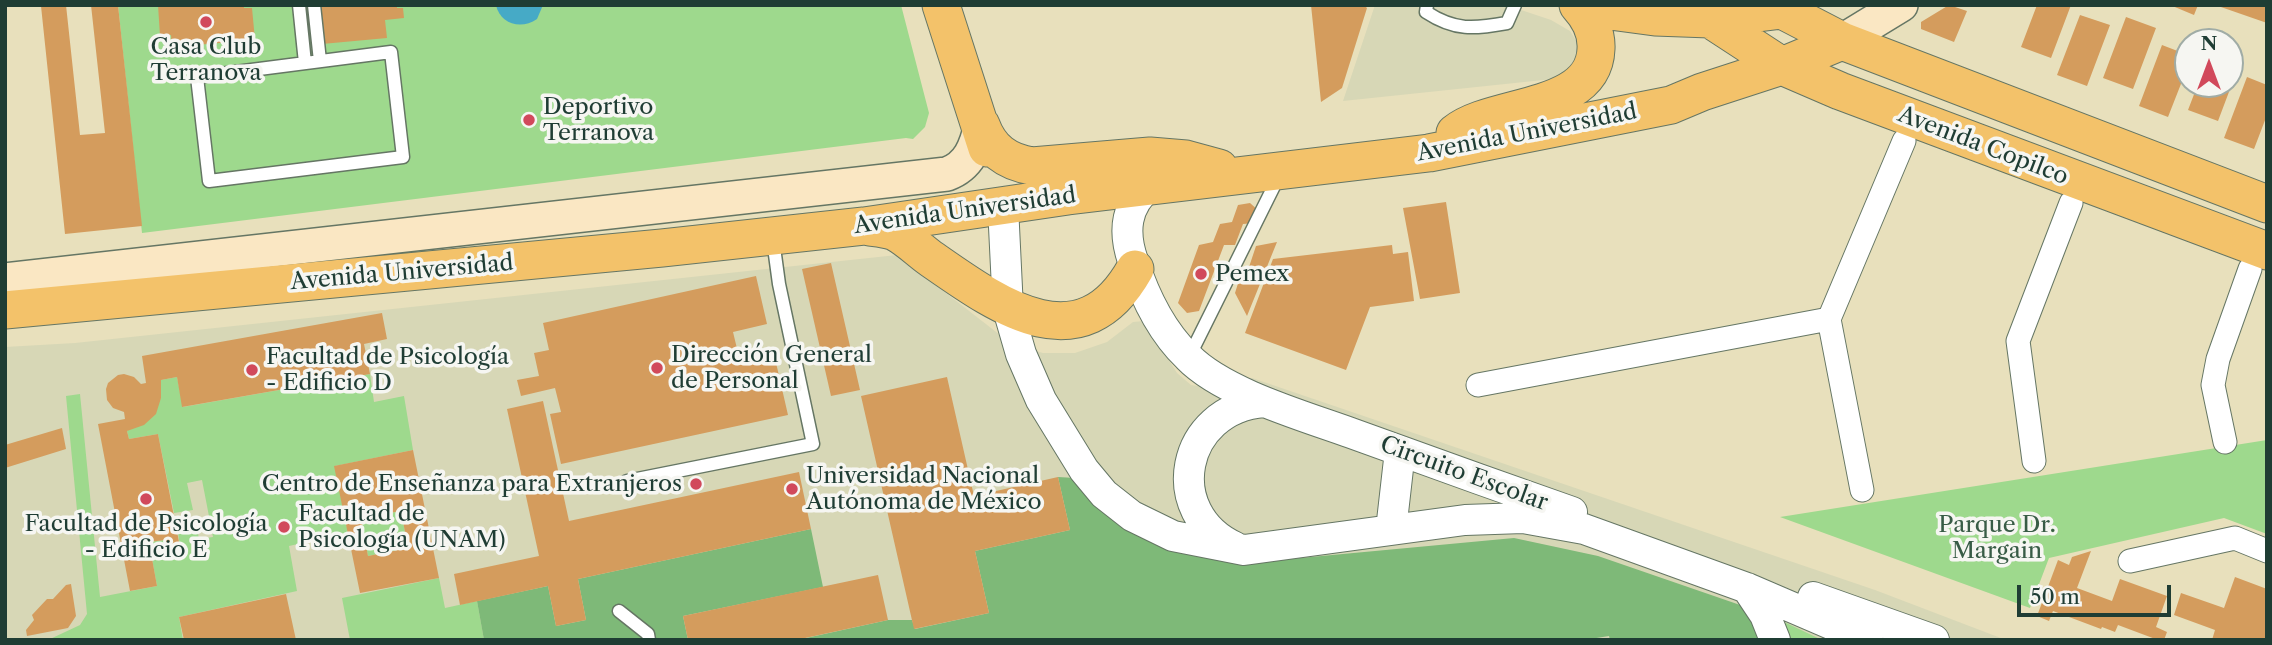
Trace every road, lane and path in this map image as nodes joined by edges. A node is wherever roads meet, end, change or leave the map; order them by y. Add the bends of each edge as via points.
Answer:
1 (299, 5) edge
2 (314, 5) edge
3 (941, 5) edge
4 (1427, 5) edge
5 (1515, 5) edge
6 (1581, 5) edge
7 (1901, 5) edge
8 (1788, 8) edge
9 (1710, 19) junction
10 (1842, 41) junction
11 (320, 61) junction
12 (304, 63) junction
13 (1768, 71) junction
14 (981, 125) junction
15 (1904, 142) junction
16 (1429, 153) junction
17 (1283, 170) junction
18 (1244, 174) junction
19 (1150, 185) junction
20 (2071, 203) junction
21 (2267, 204) edge
22 (1003, 206) junction
23 (864, 226) junction
24 (772, 236) junction
25 (2261, 265) edge
26 (1135, 269) junction
27 (5, 280) edge
28 (1008, 309) junction
29 (5, 310) edge
30 (1829, 319) junction
31 (1189, 358) junction
32 (1478, 385) dead end
33 (1264, 402) junction
34 (2225, 442) dead end
35 (1400, 451) junction
36 (2034, 461) dead end
37 (627, 481) dead end
38 (1862, 490) dead end
39 (1391, 530) junction
40 (1244, 550) junction
41 (2267, 551) edge
42 (2130, 561) dead end
43 (1747, 588) junction
44 (619, 611) dead end
45 (649, 640) edge
46 (1775, 640) edge
47 (1868, 640) edge
48 (1934, 640) edge

1 - 12 lane
2 - 11 lane
3 - 14 main road
4 - 5 lane via 1426,12 1439,21 1476,29 1507,23
6 - 9 main road, Avenida Copilco via 1655,17
6 - 16 main road via 1596,48 1590,71 1581,82 1549,101 1459,129
7 - 10 main road, Avenida Universidad
8 - 9 main road, Avenida Copilco
8 - 10 main road, Avenida Copilco
9 - 13 main road, Avenida Copilco
10 - 13 main road, Avenida Universidad
10 - 21 main road, Avenida Copilco
11 - 12 lane
11 - 12 lane via 391,52 403,156 209,181 197,77
13 - 15 main road, Avenida Copilco via 1861,126
13 - 16 main road, Avenida Universidad via 1671,105
13 - 25 main road, Avenida Copilco via 1862,100
14 - 18 main road via 996,151 1022,165 1150,156 1186,159
14 - 22 main road
14 - 27 main road via 973,153 947,174
15 - 20 main road, Avenida Copilco
15 - 30 street
16 - 17 main road, Avenida Universidad
17 - 18 main road, Avenida Universidad
17 - 31 lane
18 - 19 main road, Avenida Universidad
19 - 22 main road, Avenida Universidad
19 - 26 street, Circuito Escolar via 1127,219 1127,244
20 - 25 main road, Avenida Copilco
20 - 36 street via 2018,341
22 - 23 main road, Avenida Universidad
22 - 28 street, Circuito Escolar
23 - 24 main road, Avenida Universidad
23 - 28 main road via 894,232
24 - 29 main road, Avenida Universidad
24 - 37 lane via 813,444
25 - 34 street via 2218,359 2213,385
26 - 28 main road via 1110,303 1080,318 1045,319
26 - 31 street, Circuito Escolar via 1160,320
28 - 40 street, Circuito Escolar via 1041,400 1104,494 1132,516 1173,536
30 - 32 street
30 - 38 street
31 - 33 street, Circuito Escolar
33 - 35 street, Circuito Escolar
33 - 40 street via 1221,415 1200,438 1191,462 1193,500 1204,522 1222,539
35 - 39 street
35 - 48 street, Circuito Escolar
39 - 40 street, Circuito Escolar
39 - 43 street, Circuito Escolar via 1523,518 1584,529
41 - 42 street via 2235,538
43 - 46 street
43 - 47 street, Circuito Escolar
44 - 45 lane via 648,634

